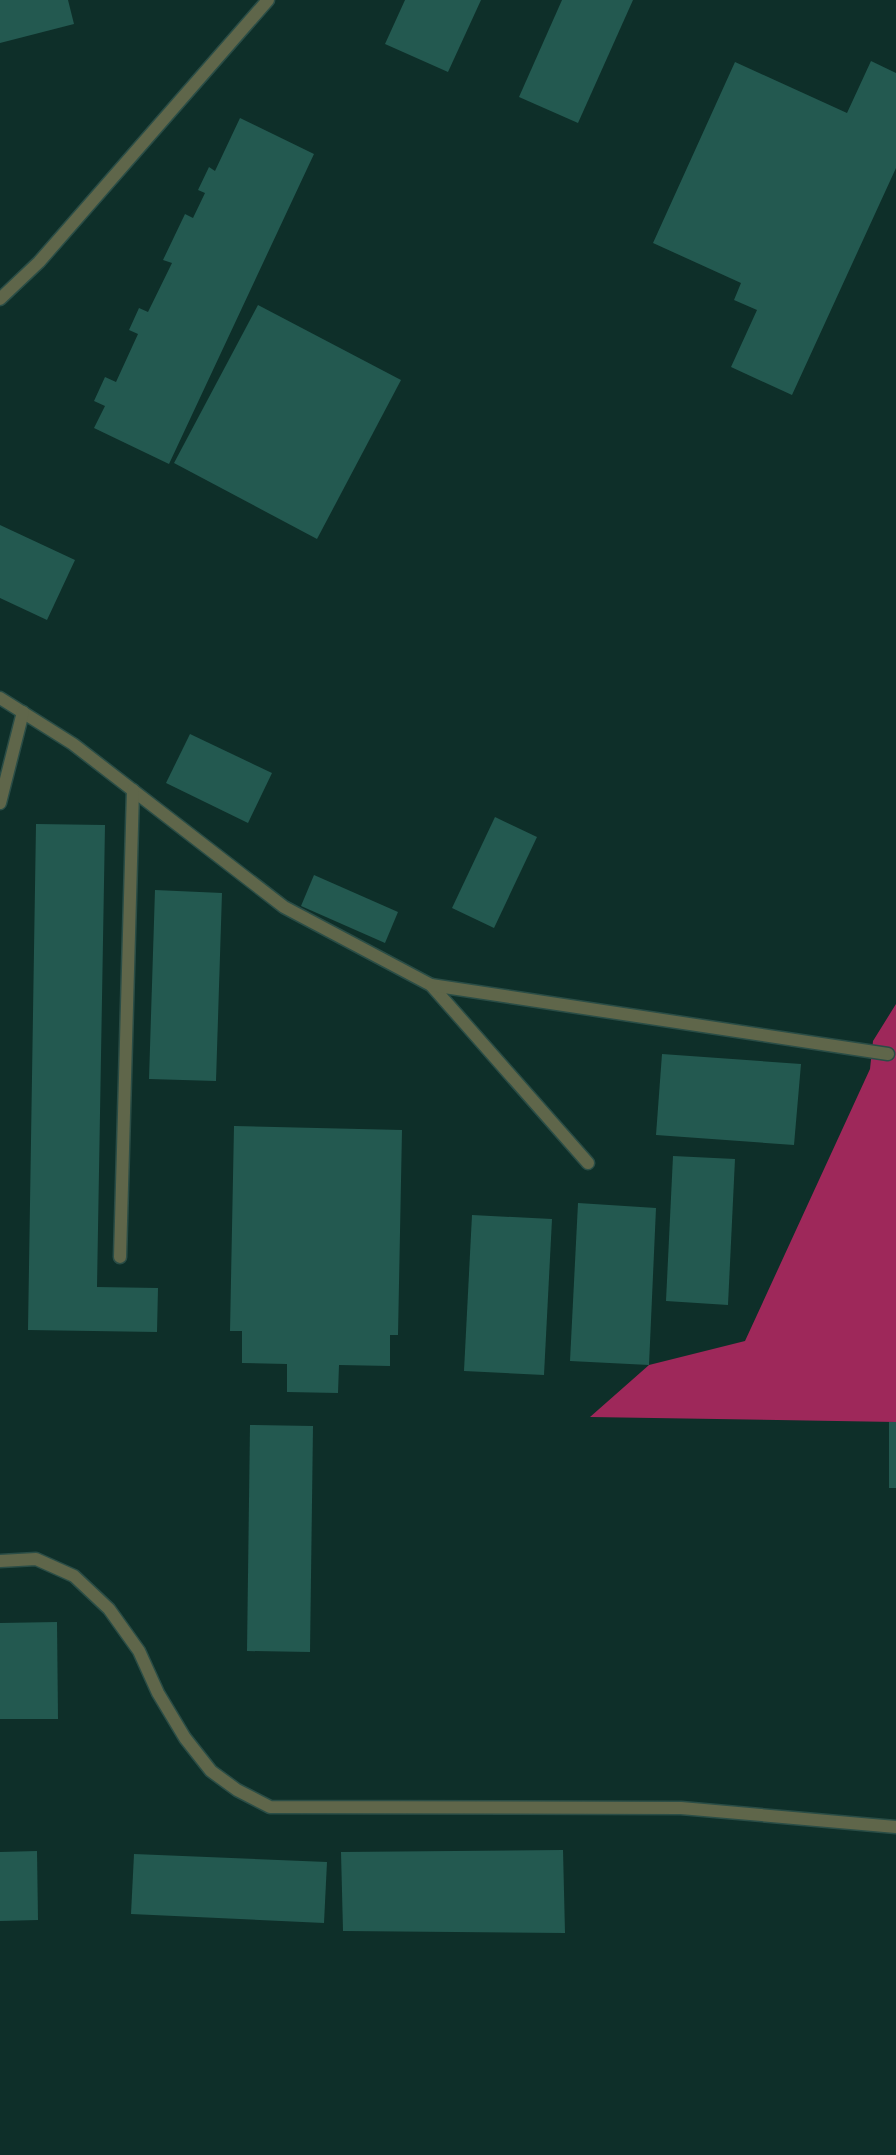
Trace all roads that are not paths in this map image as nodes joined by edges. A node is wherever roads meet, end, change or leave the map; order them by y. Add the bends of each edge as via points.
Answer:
1 (268, 0) edge
2 (0, 299) edge
3 (0, 698) edge
4 (23, 712) junction
5 (133, 790) junction
6 (0, 803) edge
7 (431, 985) junction
8 (888, 1054) dead end
9 (588, 1163) dead end
10 (120, 1257) dead end
11 (0, 1561) edge
12 (896, 1827) edge

1 - 2 lane via 39,262
3 - 4 lane
4 - 5 lane via 73,744
4 - 6 lane
5 - 7 lane via 284,907
5 - 10 lane
7 - 8 lane
7 - 9 lane
11 - 12 lane via 36,1559 74,1576 109,1609 139,1651 180,1730 211,1771 236,1790 270,1807 682,1808

